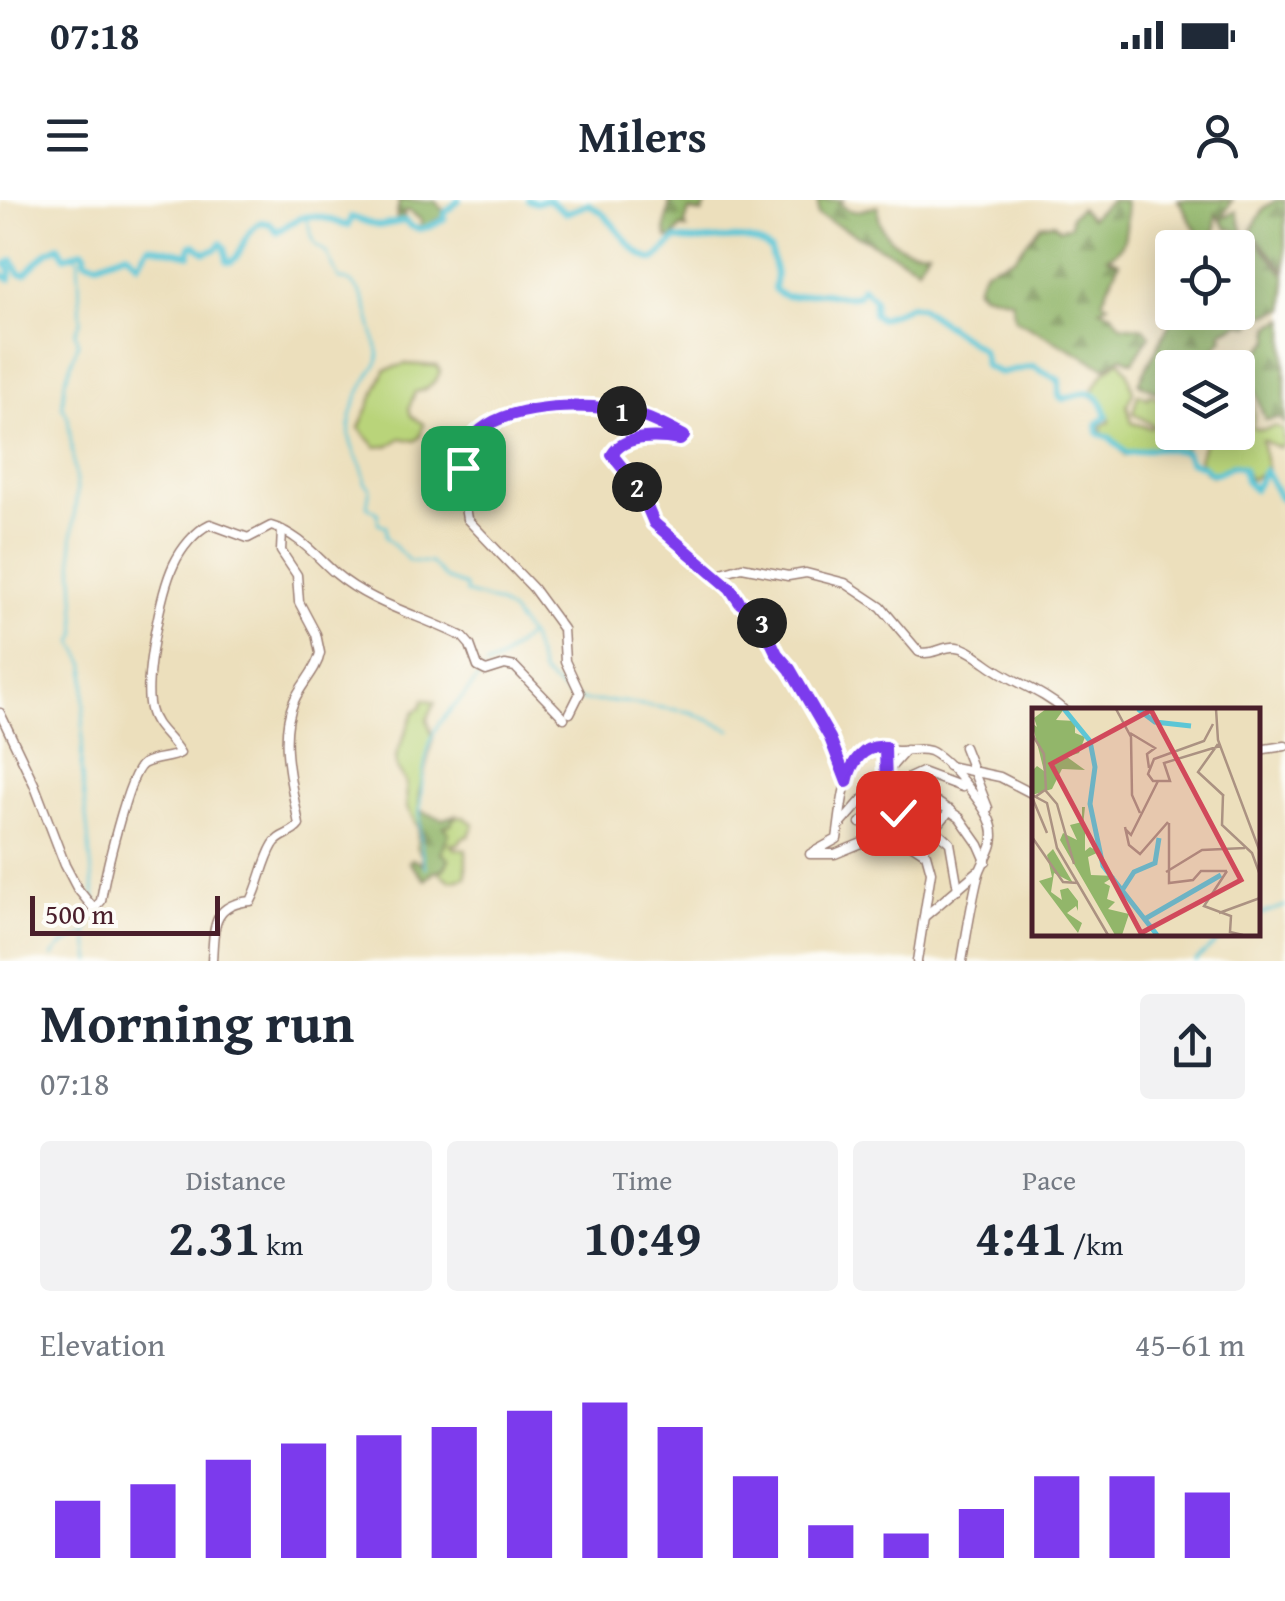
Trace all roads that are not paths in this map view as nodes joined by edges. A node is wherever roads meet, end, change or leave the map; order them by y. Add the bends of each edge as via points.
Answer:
1 (282, 530) junction
2 (714, 575) junction
3 (1062, 708) edge
4 (0, 713) edge
5 (964, 746) dead end
6 (1285, 746) edge
7 (885, 747) junction
8 (906, 750) junction
9 (1260, 750) edge
10 (948, 766) junction
11 (977, 774) junction
12 (884, 777) junction
13 (847, 782) junction
14 (966, 787) junction
15 (898, 792) junction
16 (1032, 793) edge
17 (890, 802) junction
18 (950, 810) junction
19 (896, 818) junction
20 (990, 822) junction
21 (860, 823) dead end
22 (839, 827) junction
23 (936, 827) junction
24 (886, 838) junction
25 (923, 851) junction
26 (983, 865) junction
27 (958, 889) junction
28 (924, 917) junction
29 (212, 961) edge
30 (916, 961) edge
31 (962, 961) edge

1 - 2 street via 356,588 463,637 478,666 515,667 567,715 580,693 565,661 564,628 467,519 463,468 468,444 493,421 556,408 612,408 682,435 629,441 612,455 639,488 652,520
1 - 4 street via 269,527 248,538 210,524 174,565 149,702 154,720 180,753 136,772 94,909 61,858
1 - 29 street via 281,551 297,575 299,602 320,653 286,731 299,824 273,845 251,902 233,902 221,914
2 - 3 street via 742,568 845,583 882,607 920,652 962,648
2 - 13 street via 759,616 830,738
5 - 11 street
6 - 9 street
7 - 8 street
7 - 12 street
7 - 13 street via 862,753
8 - 10 street via 931,752
8 - 12 street
10 - 11 street
10 - 14 street
11 - 16 street
11 - 20 street
12 - 17 street
12 - 22 street
13 - 22 street
14 - 15 street via 922,772
14 - 20 street
15 - 17 street
15 - 18 street via 930,797
17 - 19 street
17 - 21 street
18 - 23 street
18 - 26 street via 970,830
19 - 23 street
19 - 24 street
20 - 26 street via 993,838
22 - 24 street via 833,844 810,854 835,854
23 - 25 street
23 - 27 street via 954,852
24 - 25 street
25 - 28 street via 931,872
26 - 27 street
26 - 31 street
27 - 28 street
28 - 30 street

